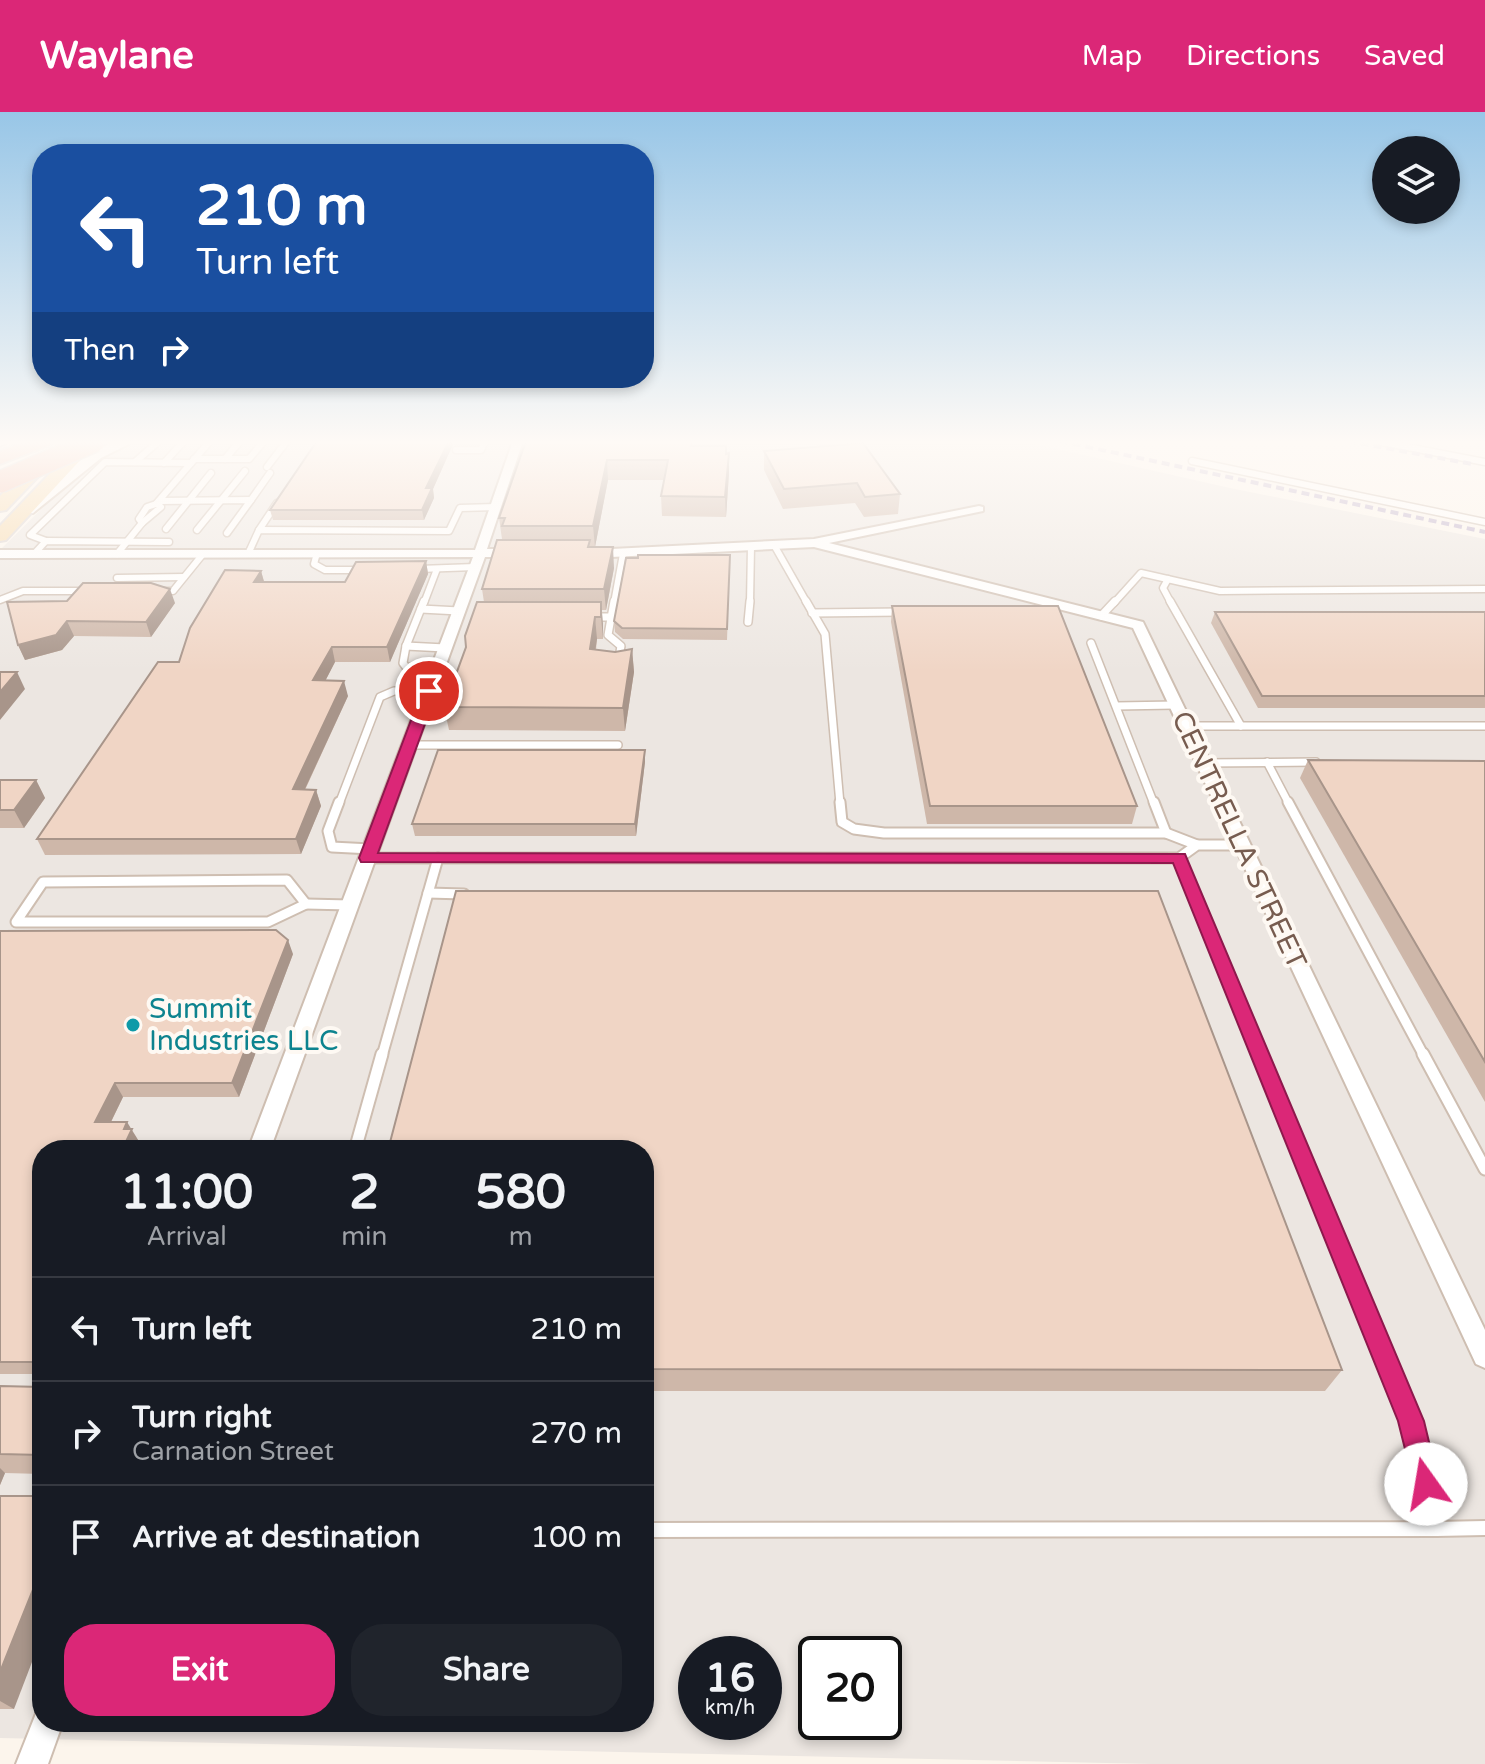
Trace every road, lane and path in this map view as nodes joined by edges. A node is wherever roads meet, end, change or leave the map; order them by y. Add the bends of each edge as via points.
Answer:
1 (17, 518) edge
2 (47, 518) edge
3 (148, 518) edge
4 (175, 518) edge
5 (207, 518) edge
6 (238, 518) edge
7 (267, 518) edge
8 (455, 518) edge
9 (492, 518) edge
10 (935, 518) edge
11 (15, 520) joint
12 (166, 529) dead end
13 (197, 530) dead end
14 (259, 530) junction
15 (227, 533) dead end
16 (0, 536) edge
17 (46, 541) junction
18 (127, 542) junction
19 (169, 542) dead end
20 (814, 543) junction
21 (774, 545) junction
22 (751, 546) junction
23 (317, 553) junction
24 (528, 553) edge
25 (0, 554) edge
26 (34, 554) junction
27 (117, 554) junction
28 (203, 554) junction
29 (248, 554) junction
30 (575, 554) edge
31 (623, 554) junction
32 (478, 560) junction
33 (408, 569) edge
34 (437, 569) junction
35 (380, 570) edge
36 (184, 577) junction
37 (117, 578) dead end
38 (1168, 579) junction
39 (1485, 589) edge
40 (98, 591) edge
41 (158, 591) edge
42 (0, 600) edge
43 (421, 609) junction
44 (906, 612) edge
45 (812, 613) junction
46 (463, 615) junction
47 (1101, 616) junction
48 (580, 617) edge
49 (611, 617) junction
50 (748, 622) dead end
51 (1091, 643) dead end
52 (406, 646) junction
53 (445, 648) junction
54 (438, 668) junction
55 (617, 668) edge
56 (429, 691) junction
57 (1175, 705) junction
58 (1117, 706) junction
59 (1186, 726) junction
60 (1241, 726) junction
61 (1485, 726) edge
62 (409, 745) junction
63 (618, 745) dead end
64 (1267, 762) junction
65 (1330, 762) edge
66 (1203, 763) junction
67 (1166, 833) junction
68 (1197, 845) junction
69 (1240, 845) junction
70 (369, 854) junction
71 (438, 858) junction
72 (1179, 858) junction
73 (428, 893) junction
74 (472, 894) edge
75 (306, 904) junction
76 (350, 905) junction
77 (263, 1140) edge
78 (358, 1140) edge
79 (1485, 1169) edge
80 (1485, 1356) edge
81 (1485, 1528) edge
82 (1436, 1529) junction
83 (654, 1530) edge
84 (44, 1732) edge
85 (32, 1764) edge

1 - 11 street
2 - 17 lane via 30,535
3 - 18 lane
4 - 12 lane
5 - 13 lane
6 - 15 lane
7 - 14 lane
8 - 14 lane via 449,531
9 - 32 street
10 - 20 street
11 - 16 main road
14 - 29 lane
17 - 18 lane
17 - 26 lane
18 - 19 lane
18 - 27 lane
20 - 21 street
20 - 47 street, CENTRELLA STREET
21 - 22 street
21 - 45 lane
22 - 31 street
22 - 50 lane
23 - 29 street
23 - 32 street
23 - 35 lane via 314,564 325,570
24 - 32 street
25 - 26 street
26 - 27 street
27 - 28 street
28 - 29 street
28 - 36 lane
30 - 31 street
31 - 49 lane
32 - 34 lane
32 - 46 street
33 - 34 lane
34 - 43 lane
36 - 37 lane
36 - 41 lane via 173,591
38 - 39 lane via 1220,591
38 - 47 lane via 1141,573
38 - 60 lane via 1163,588
40 - 42 lane via 23,591
43 - 46 lane
43 - 52 lane
44 - 45 lane
45 - 67 lane via 825,634 842,822 884,833
46 - 53 street
47 - 57 street, CENTRELLA STREET via 1138,625
48 - 49 lane
49 - 55 lane via 608,635 621,646
51 - 58 lane
52 - 53 lane
52 - 54 lane via 406,667
53 - 54 street
54 - 56 street
56 - 62 street
56 - 70 lane via 394,691 380,697 328,831 332,847
57 - 58 lane
57 - 59 street, CENTRELLA STREET
58 - 67 lane
59 - 60 lane
59 - 66 street, CENTRELLA STREET
60 - 61 lane
62 - 63 lane
62 - 70 street
64 - 65 lane
64 - 66 lane
64 - 79 lane
66 - 69 street, CENTRELLA STREET
67 - 68 lane
68 - 69 lane
68 - 72 lane
69 - 80 street, CENTRELLA STREET
70 - 71 lane
70 - 76 street
71 - 72 lane
71 - 73 lane
72 - 82 lane via 1411,1421
73 - 74 lane
73 - 78 lane
75 - 75 lane via 287,880 43,882 16,922 268,922
75 - 76 lane
76 - 77 street
81 - 82 lane
82 - 83 lane
84 - 85 street

